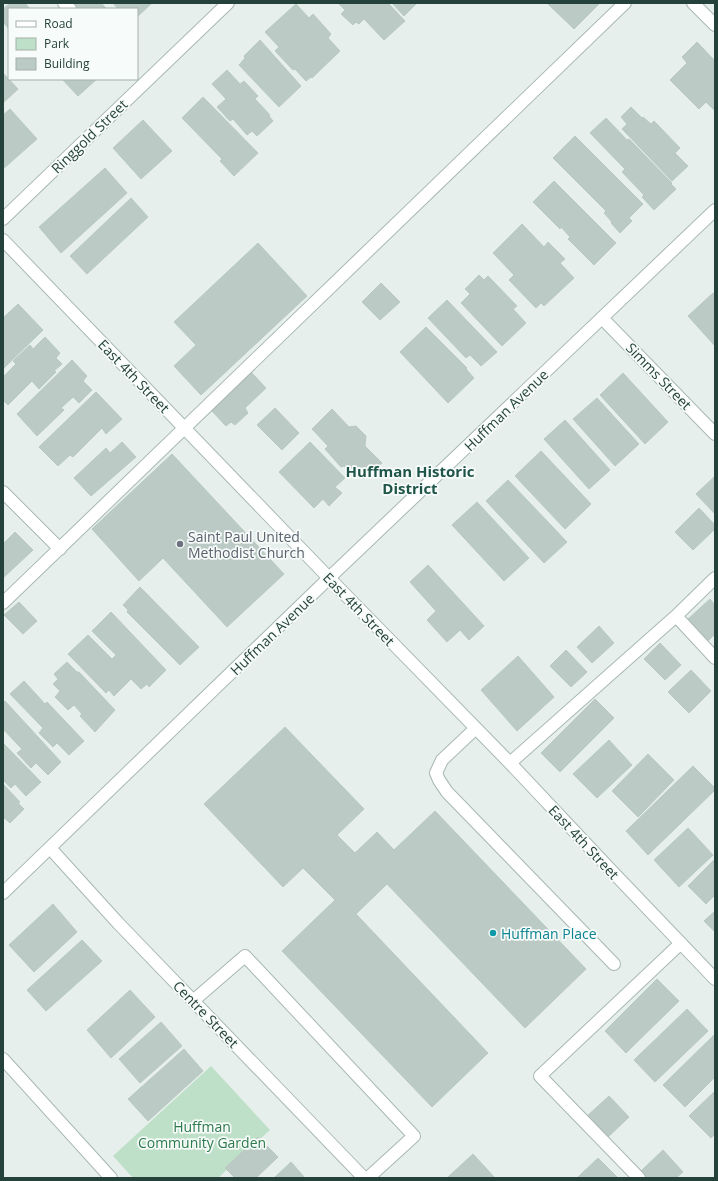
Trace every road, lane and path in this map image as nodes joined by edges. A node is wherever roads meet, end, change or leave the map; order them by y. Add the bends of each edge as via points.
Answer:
1 (228, 3) edge
2 (625, 3) edge
3 (693, 3) edge
4 (715, 25) edge
5 (140, 82) edge
6 (715, 210) edge
7 (3, 219) edge
8 (3, 240) edge
9 (602, 318) junction
10 (184, 428) junction
11 (715, 434) edge
12 (3, 492) edge
13 (60, 549) junction
14 (329, 578) junction
15 (715, 578) edge
16 (3, 603) edge
17 (676, 616) junction
18 (715, 658) edge
19 (476, 728) junction
20 (510, 763) junction
21 (50, 848) junction
22 (3, 893) edge
23 (681, 943) junction
24 (614, 964) dead end
25 (715, 979) edge
26 (193, 1001) junction
27 (3, 1059) edge
28 (111, 1178) edge
29 (364, 1178) edge
30 (368, 1178) edge
31 (639, 1178) edge

1 - 5 street, Ringgold Street
2 - 10 street
3 - 4 street
5 - 7 street, Ringgold Street
6 - 9 street, Huffman Avenue
8 - 10 street, East 4th Street
9 - 11 street, Simms Street
9 - 14 street, Huffman Avenue
10 - 13 street
10 - 14 street, East 4th Street
12 - 13 street
13 - 16 street
14 - 19 street, East 4th Street
14 - 21 street, Huffman Avenue
15 - 17 street
17 - 18 street
17 - 20 street
19 - 20 street, East 4th Street
19 - 24 street via 442,760 436,773 438,780
20 - 23 street, East 4th Street
21 - 22 street, Huffman Avenue
21 - 26 street, Centre Street
23 - 25 street, East 4th Street
23 - 31 street via 540,1076
26 - 29 street, Centre Street
26 - 30 street via 245,956 414,1136
27 - 28 street

